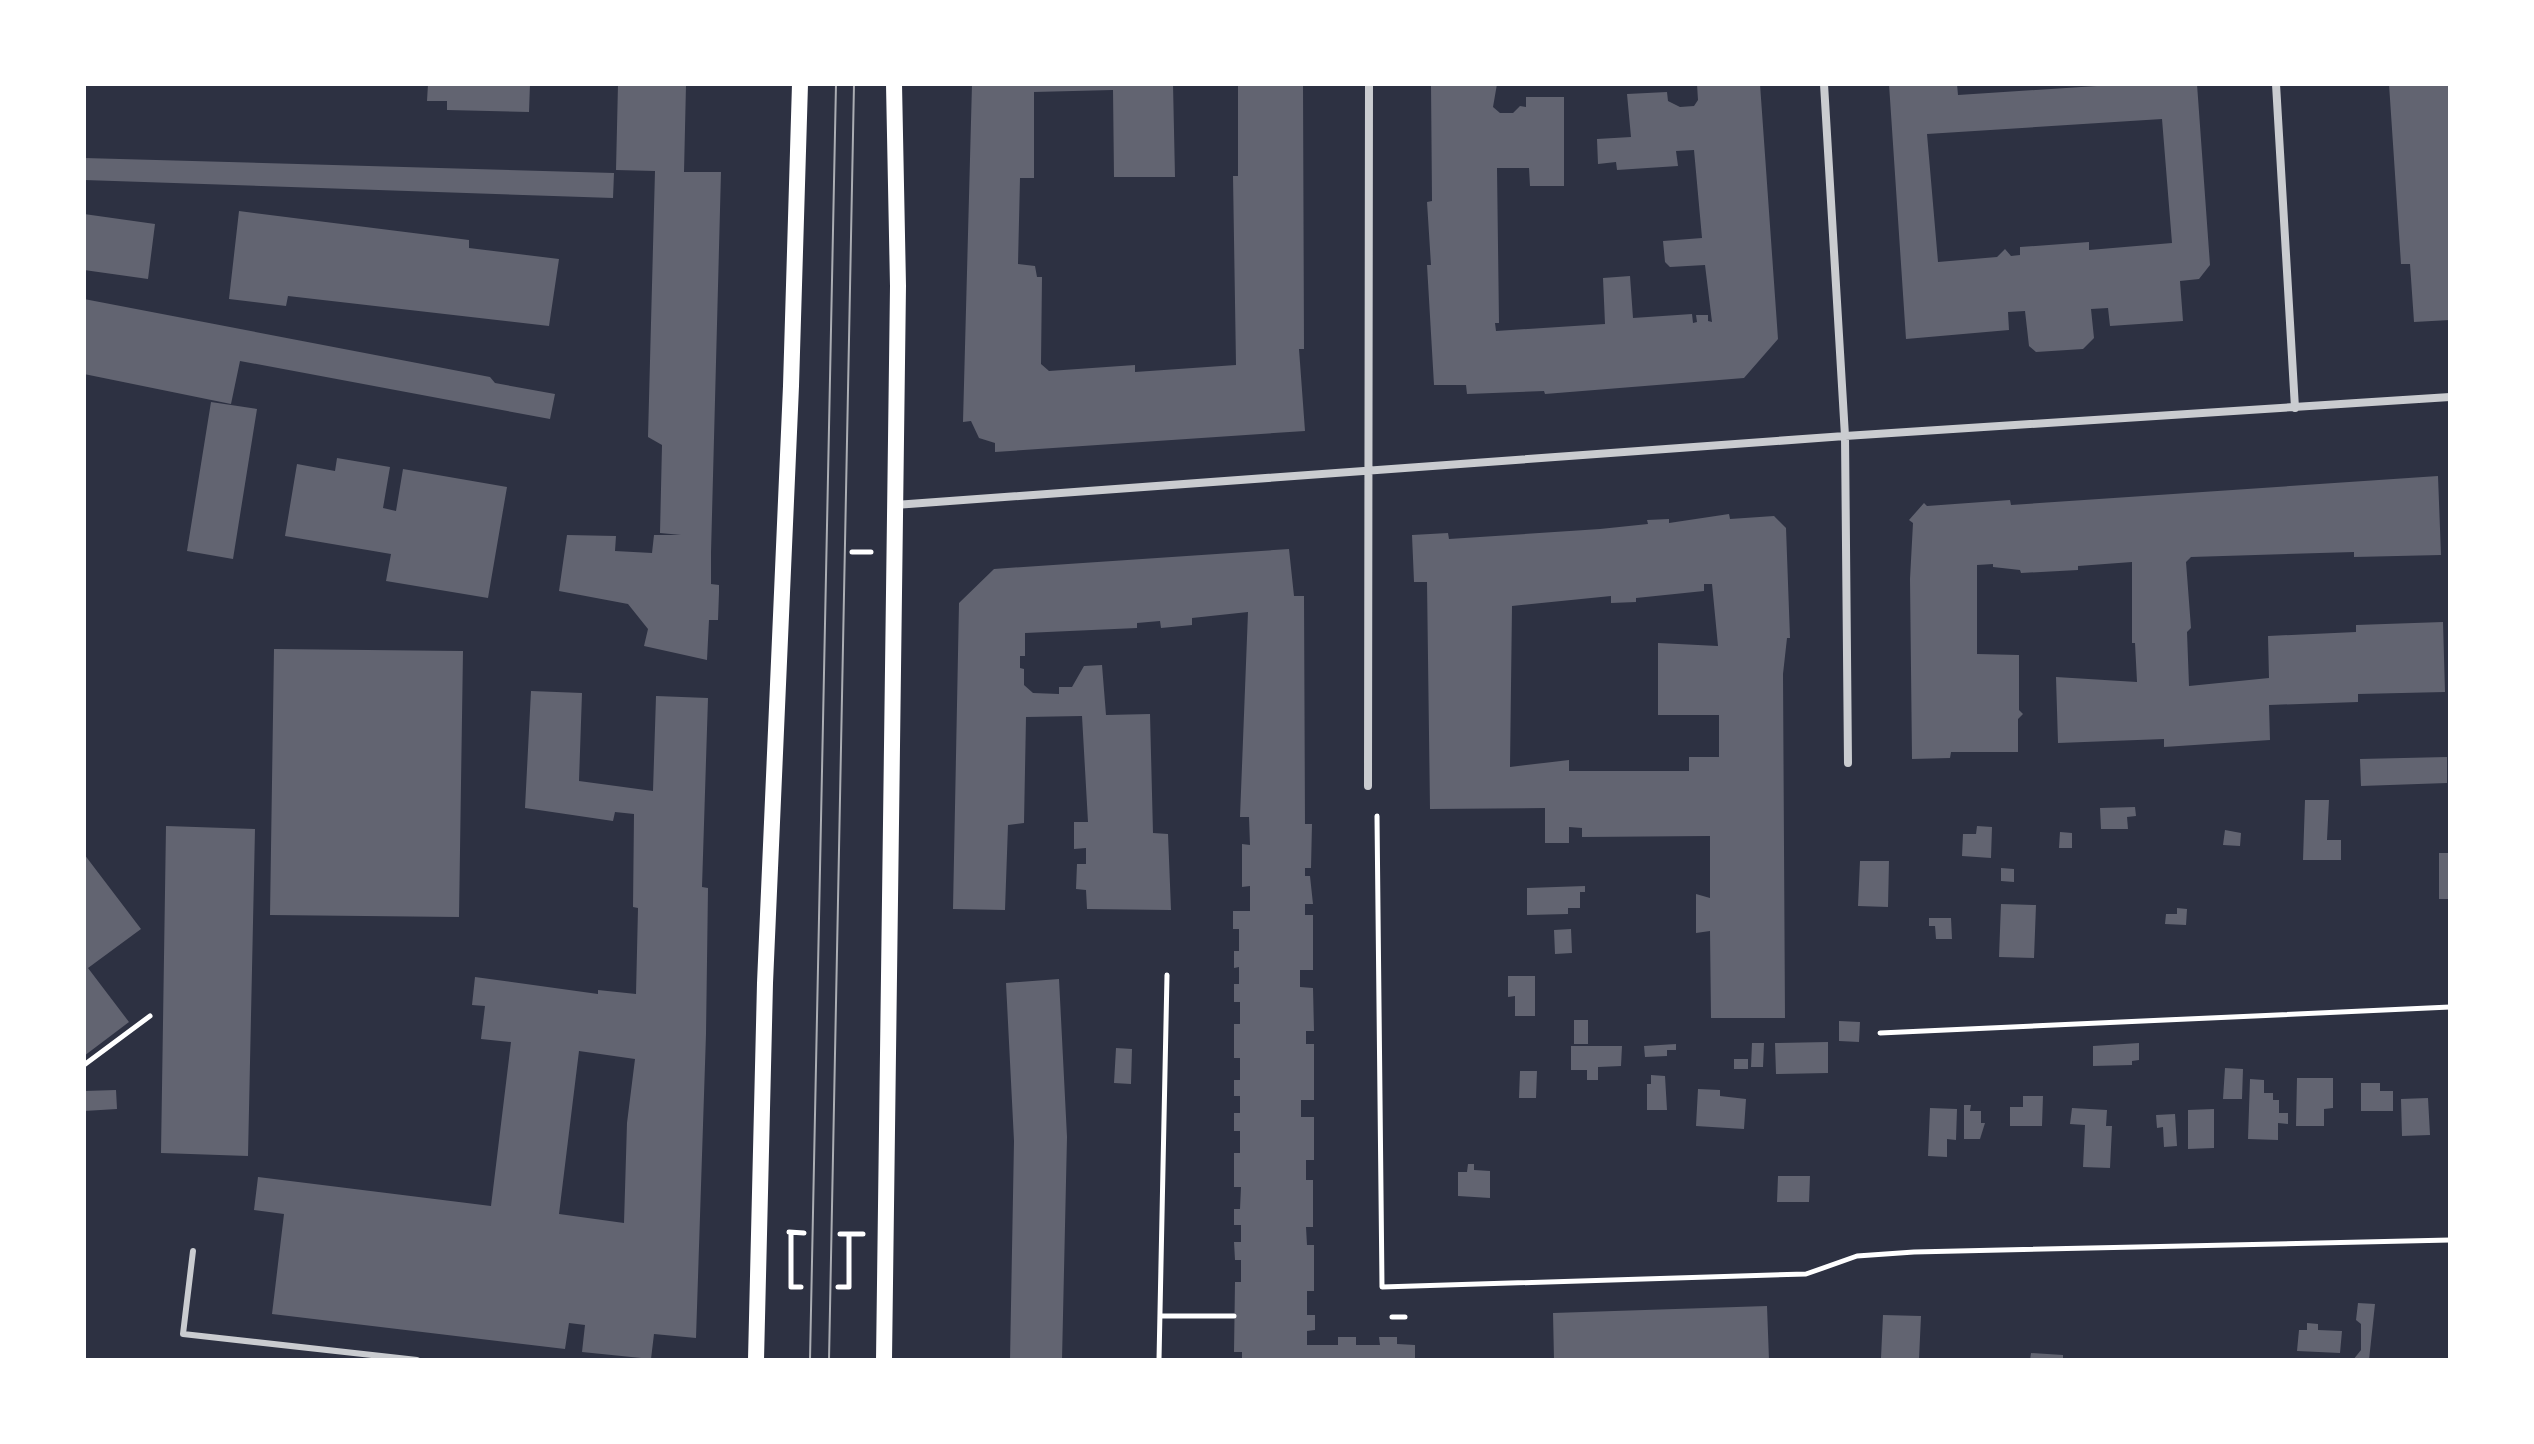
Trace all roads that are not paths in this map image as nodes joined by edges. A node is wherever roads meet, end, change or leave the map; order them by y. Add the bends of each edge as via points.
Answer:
1 (800, 84) edge
2 (894, 84) edge
3 (1369, 84) edge
4 (1824, 84) edge
5 (2276, 84) edge
6 (2450, 397) edge
7 (2295, 408) junction
8 (1845, 436) junction
9 (1369, 472) junction
10 (895, 505) junction
11 (1848, 763) dead end
12 (1368, 786) dead end
13 (193, 1251) dead end
14 (417, 1360) edge
15 (756, 1360) edge
16 (884, 1360) edge

1 - 15 main road
2 - 10 main road
3 - 9 street
4 - 8 street
5 - 7 street
6 - 7 street
7 - 8 street
8 - 9 street
8 - 11 street
9 - 10 street
9 - 12 street
10 - 16 main road
13 - 14 lane via 183,1334

